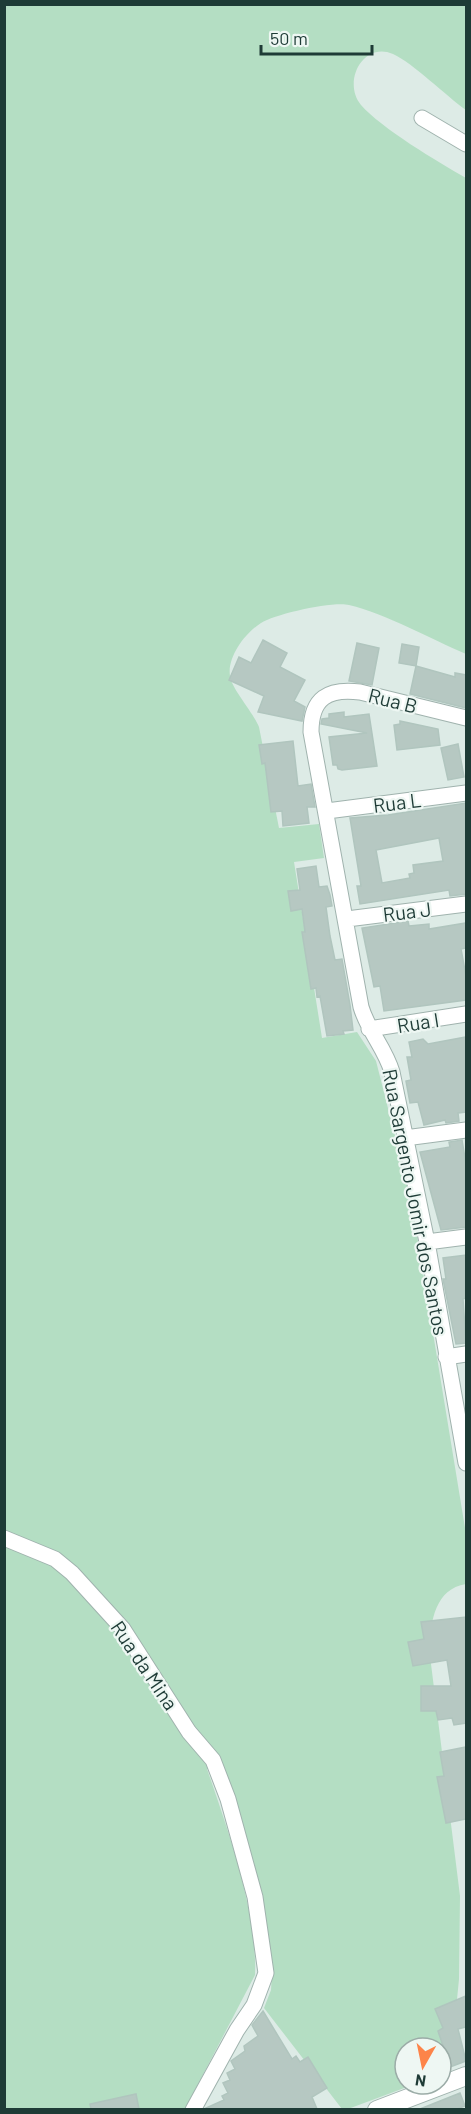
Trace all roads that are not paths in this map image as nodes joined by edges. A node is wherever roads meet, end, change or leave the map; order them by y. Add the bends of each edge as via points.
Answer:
1 (422, 118) dead end
2 (466, 144) edge
3 (320, 700) joint
4 (466, 718) edge
5 (466, 793) edge
6 (327, 811) junction
7 (466, 904) edge
8 (347, 919) junction
9 (466, 1014) edge
10 (369, 1029) junction
11 (466, 1130) edge
12 (405, 1138) junction
13 (466, 1237) edge
14 (427, 1242) junction
15 (466, 1354) edge
16 (446, 1357) junction
17 (466, 1463) edge
18 (4, 1538) edge
19 (466, 2076) edge
20 (193, 2109) edge
21 (377, 2109) edge

1 - 2 street
3 - 4 street, Rua B via 351,691
3 - 6 street, Rua Sargento Jomir dos Santos via 312,712 311,732
5 - 6 street, Rua L
6 - 8 street, Rua Sargento Jomir dos Santos
7 - 8 street, Rua J
8 - 10 street, Rua Sargento Jomir dos Santos
9 - 10 street, Rua I
10 - 12 street, Rua Sargento Jomir dos Santos via 389,1062
11 - 12 street
12 - 14 street, Rua Sargento Jomir dos Santos
13 - 14 street
14 - 16 street, Rua Sargento Jomir dos Santos
15 - 16 street
16 - 17 street, Rua Sargento Jomir dos Santos
18 - 20 street, Rua da Mina via 55,1559 123,1629 189,1732 213,1760 228,1799 255,1897 266,1973 254,2005
19 - 21 street

